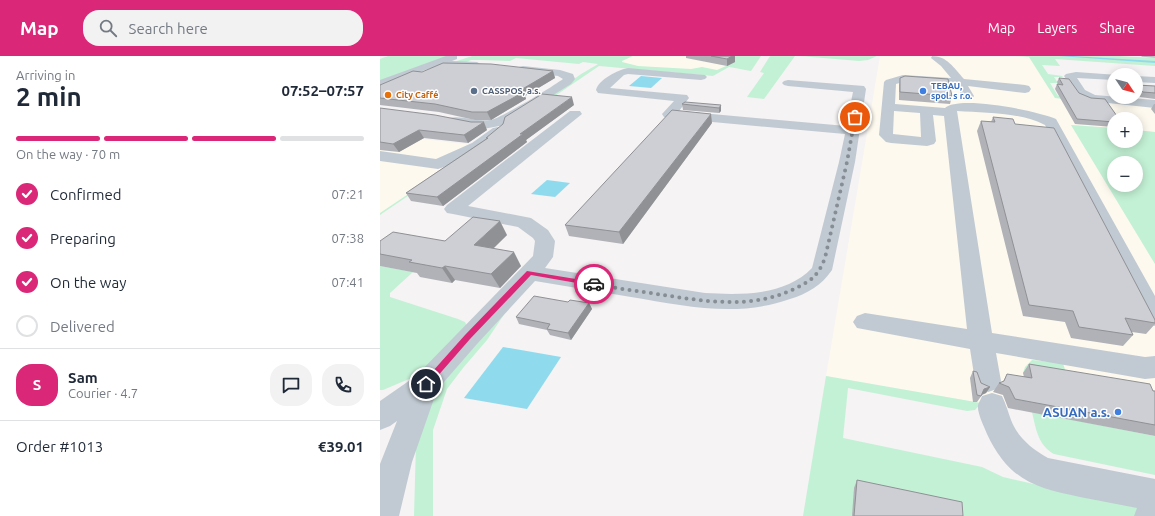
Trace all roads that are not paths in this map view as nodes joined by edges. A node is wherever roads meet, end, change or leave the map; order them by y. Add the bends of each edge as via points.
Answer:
1 (456, 56) edge
2 (936, 58) dead end
3 (441, 62) junction
4 (487, 65) edge
5 (508, 67) edge
6 (1107, 76) edge
7 (701, 77) dead end
8 (1143, 79) edge
9 (1155, 80) edge
10 (960, 82) junction
11 (788, 83) dead end
12 (380, 84) edge
13 (1025, 89) dead end
14 (1107, 99) edge
15 (1040, 102) dead end
16 (1085, 103) edge
17 (1143, 103) edge
18 (1155, 104) edge
19 (888, 107) junction
20 (1155, 108) edge
21 (975, 109) junction
22 (926, 110) junction
23 (951, 113) junction
24 (575, 114) dead end
25 (439, 117) edge
26 (500, 122) junction
27 (1051, 122) junction
28 (909, 125) junction
29 (853, 131) junction
30 (380, 156) edge
31 (530, 273) junction
32 (1155, 317) edge
33 (865, 322) dead end
34 (981, 341) junction
35 (1155, 367) edge
36 (426, 384) junction
37 (380, 417) edge
38 (1155, 495) edge
39 (380, 506) edge
40 (1155, 509) edge
41 (381, 516) edge
42 (1151, 516) edge

1 - 3 street
2 - 10 street via 945,64
3 - 4 street via 456,65
3 - 12 street
5 - 26 street via 560,73 569,76 570,79
6 - 14 street via 1067,72 1082,93 1093,98
7 - 29 street via 628,71 620,73 602,90 683,98 669,114
8 - 9 street
10 - 13 street
10 - 19 street via 895,79 890,82
10 - 21 street
11 - 29 street via 860,89
15 - 27 street
16 - 20 street
17 - 18 street
19 - 28 street
19 - 28 street via 887,138
21 - 23 street via 953,108 950,110
21 - 27 street via 1032,114
22 - 23 street
22 - 28 street
22 - 28 street via 929,141 927,142
23 - 34 street
24 - 31 street via 453,209 524,222 534,228 545,241 543,257
25 - 26 street via 475,125 493,125
26 - 30 street via 497,132 477,146 438,164
27 - 32 street
29 - 31 street via 821,270 814,278 783,294 754,302 705,301
31 - 36 street
33 - 34 street
34 - 35 street via 1145,368
34 - 38 street via 997,425 1016,454 1037,470 1049,474
36 - 37 street
36 - 41 street via 396,462
39 - 41 street
40 - 42 street

